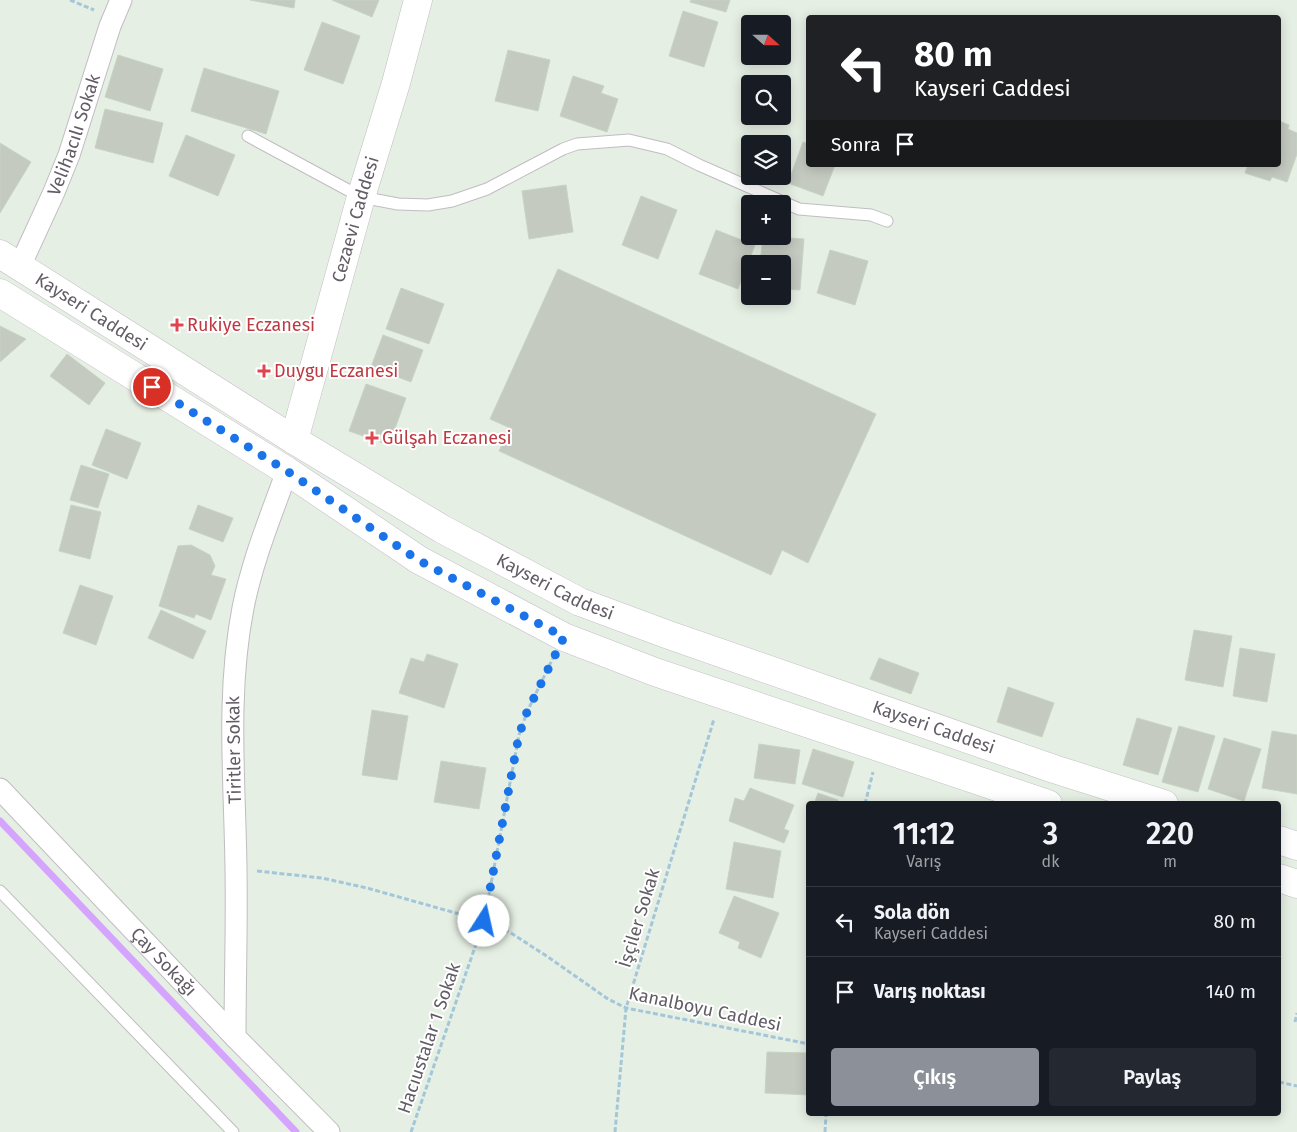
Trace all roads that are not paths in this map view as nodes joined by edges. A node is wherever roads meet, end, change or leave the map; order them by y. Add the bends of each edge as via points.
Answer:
1 (121, 0) edge
2 (418, 0) edge
3 (248, 136) dead end
4 (361, 197) junction
5 (887, 221) dead end
6 (10, 260) edge
7 (0, 293) edge
8 (294, 440) junction
9 (287, 471) junction
10 (0, 789) edge
11 (1039, 801) edge
12 (1155, 801) edge
13 (1281, 841) edge
14 (1297, 846) edge
15 (1281, 879) edge
16 (1297, 884) edge
17 (0, 891) edge
18 (235, 1037) junction
19 (233, 1132) edge
20 (329, 1132) edge

1 - 6 street, Velihacılı Sokak via 54,192
2 - 4 main road, Cezaevi Caddesi
3 - 4 lane
4 - 5 lane via 398,204 452,202 486,189 577,144 629,140 667,149 798,208 871,215
4 - 8 main road, Cezaevi Caddesi
6 - 8 main road, Kayseri Caddesi
7 - 9 main road, Kayseri Caddesi
8 - 12 main road, Kayseri Caddesi via 442,529 580,602
9 - 11 main road, Kayseri Caddesi via 418,560 564,637 655,672
9 - 18 street, Tiritler Sokak via 250,577 234,670
10 - 18 street, Çay Sokağı
13 - 14 main road
15 - 16 main road
17 - 19 lane
18 - 20 street, Çay Sokağı

